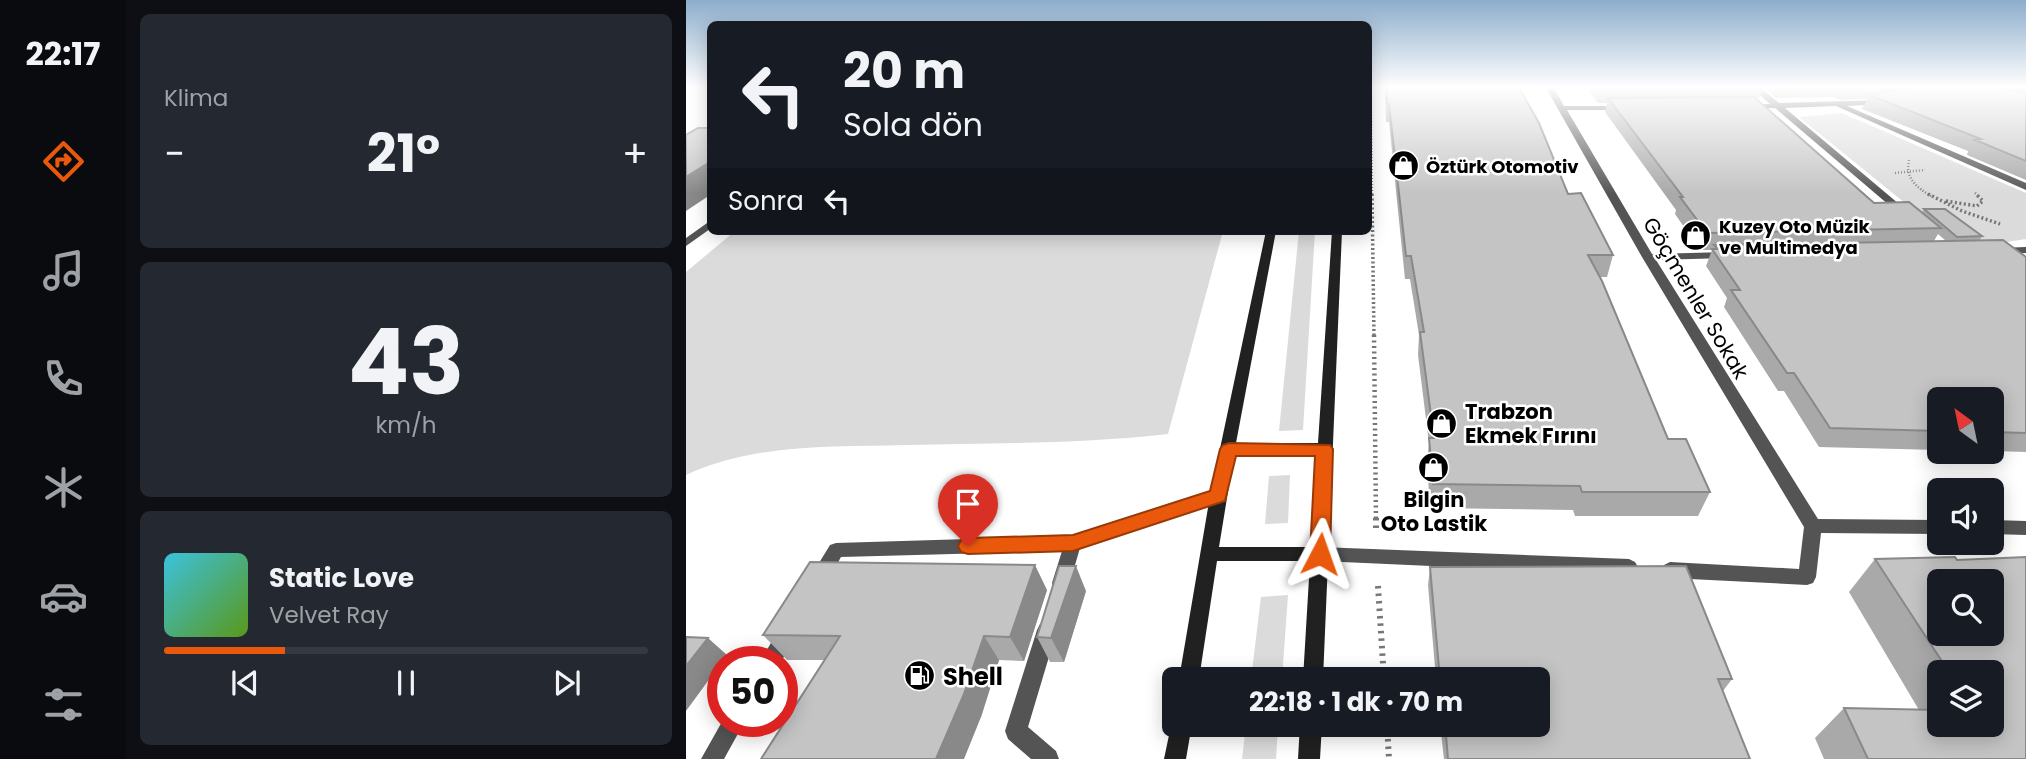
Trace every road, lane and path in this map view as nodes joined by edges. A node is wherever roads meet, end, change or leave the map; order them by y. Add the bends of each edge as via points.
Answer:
1 (1570, 123) edge
2 (1799, 123) edge
3 (1880, 123) edge
4 (1910, 150) dead end
5 (1978, 167) junction
6 (1907, 172) junction
7 (1863, 177) junction
8 (1372, 181) edge
9 (2026, 187) edge
10 (1972, 190) dead end
11 (1938, 199) junction
12 (1911, 219) edge
13 (2003, 225) dead end
14 (707, 226) edge
15 (1269, 235) edge
16 (1337, 235) edge
17 (686, 243) edge
18 (2026, 250) edge
19 (1988, 252) edge
20 (1734, 255) edge
21 (1648, 257) junction
22 (1229, 449) junction
23 (1324, 449) junction
24 (1218, 496) junction
25 (1814, 526) junction
26 (1927, 527) edge
27 (2004, 527) edge
28 (2026, 528) edge
29 (1073, 543) junction
30 (1210, 554) junction
31 (1320, 554) junction
32 (1376, 554) junction
33 (809, 594) edge
34 (796, 617) edge
35 (779, 646) edge
36 (1191, 667) edge
37 (1314, 667) edge
38 (1383, 667) edge
39 (725, 737) edge
40 (1179, 737) edge
41 (1310, 737) edge
42 (1388, 737) edge
43 (712, 759) edge
44 (1048, 759) edge
45 (1175, 759) edge
46 (1309, 759) edge
47 (1390, 759) edge

1 - 21 street, Göçmenler Sokak
2 - 7 street
3 - 5 street
4 - 6 path
5 - 6 path
5 - 9 street
6 - 7 path
6 - 11 path via 1916,186
7 - 12 street
8 - 32 path
10 - 11 path via 1983,201 1977,206
11 - 13 path
14 - 17 street
15 - 22 main road
16 - 23 main road
18 - 19 street
20 - 21 street
21 - 25 street, Göçmenler Sokak
22 - 23 main road
22 - 24 main road
23 - 31 main road
24 - 29 street
24 - 30 main road
25 - 26 street
25 - 32 street via 1807,577
27 - 28 street
29 - 33 street via 836,550
29 - 44 street via 1017,731
30 - 31 main road
30 - 36 main road
31 - 32 street
31 - 37 main road
32 - 38 path
34 - 35 street
39 - 43 street
40 - 45 main road
41 - 46 main road
42 - 47 path

